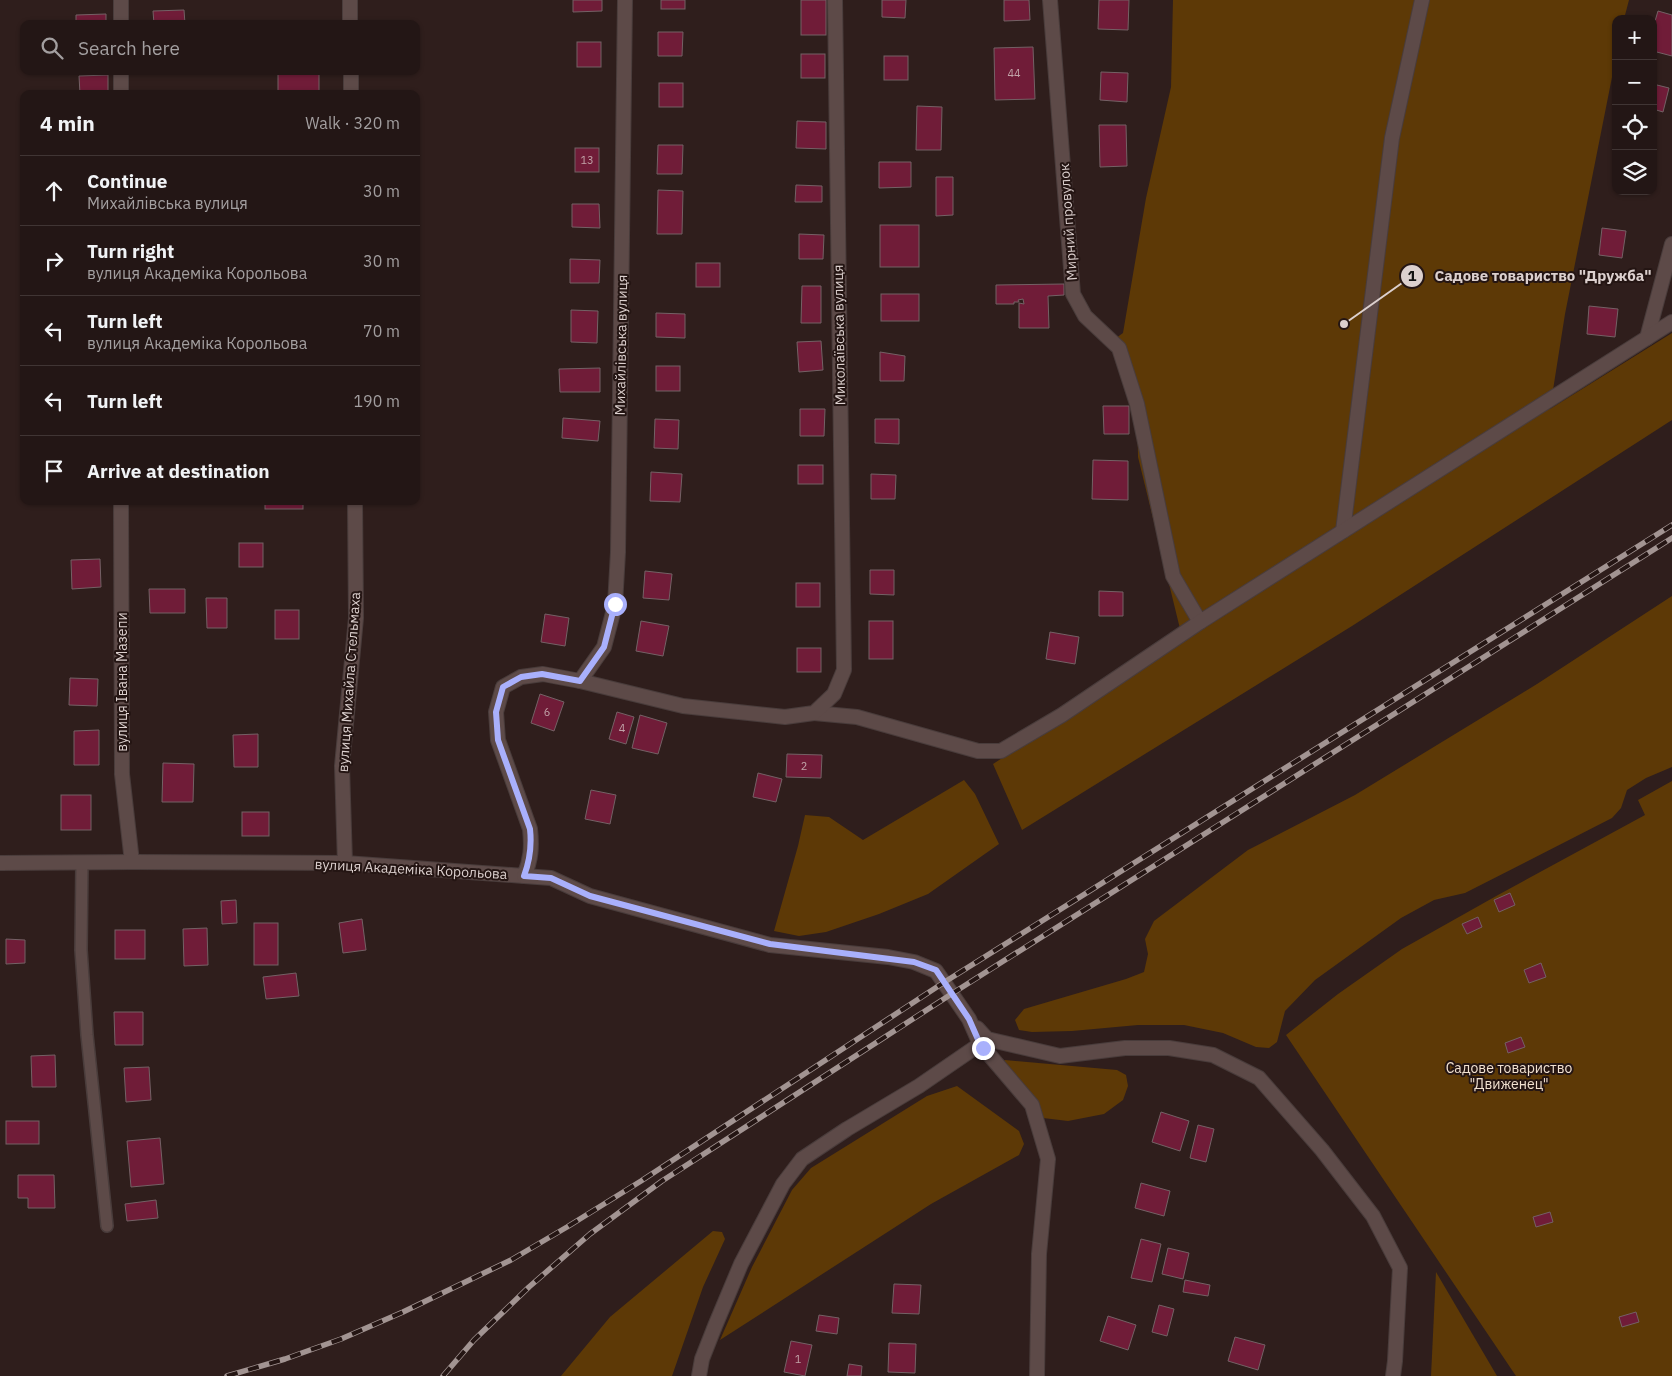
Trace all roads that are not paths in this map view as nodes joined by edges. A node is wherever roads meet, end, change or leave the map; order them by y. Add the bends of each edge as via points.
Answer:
1 (121, 0) edge
2 (350, 0) edge
3 (625, 0) edge
4 (835, 0) edge
5 (1050, 0) edge
6 (1422, 0) edge
7 (121, 20) edge
8 (350, 20) edge
9 (121, 75) edge
10 (350, 75) edge
11 (121, 90) edge
12 (351, 90) edge
13 (1672, 244) edge
14 (1672, 322) edge
15 (1647, 338) junction
16 (121, 505) edge
17 (355, 505) edge
18 (1343, 531) junction
19 (1200, 622) junction
20 (580, 681) junction
21 (814, 713) junction
22 (0, 862) edge
23 (82, 862) junction
24 (132, 862) junction
25 (345, 864) junction
26 (524, 876) junction
27 (983, 1042) junction
28 (107, 1226) dead end
29 (699, 1376) edge
30 (1037, 1376) edge
31 (1392, 1376) edge

1 - 7 street
2 - 8 street
3 - 20 street, Михайлівська вулиця via 615,604 604,647
4 - 21 street, Миколаївська вулиця via 844,670 834,694
5 - 19 street, Мирний провулок via 1073,294 1085,316 1119,348 1137,404 1173,576
6 - 18 street via 1392,138
9 - 11 street
10 - 12 street
13 - 15 street
14 - 15 street, вулиця Академіка Корольова
15 - 18 street, вулиця Академіка Корольова
16 - 24 street, вулиця Івана Мазепи via 122,774
17 - 25 street, вулиця Михайла Стельмаха via 356,618 342,766
18 - 19 street, вулиця Академіка Корольова
19 - 21 street, вулиця Академіка Корольова via 1062,715 1001,751 978,751 856,716
20 - 21 street, вулиця Академіка Корольова via 683,706 785,717
20 - 26 street, вулиця Академіка Корольова via 542,674 521,677 503,687 498,704 498,740 530,829 530,862
22 - 23 street, вулиця Академіка Корольова
23 - 24 street, вулиця Академіка Корольова
23 - 28 lane via 81,960
24 - 25 street, вулиця Академіка Корольова
25 - 26 street, вулиця Академіка Корольова
26 - 27 street via 551,878 590,896 770,944 914,962 936,970
27 - 29 street via 802,1159 783,1184 742,1264 702,1359
27 - 30 street via 1032,1105 1048,1159 1039,1254
27 - 31 street via 1060,1056 1125,1048 1168,1048 1213,1055 1259,1078 1322,1150 1373,1216 1400,1268

